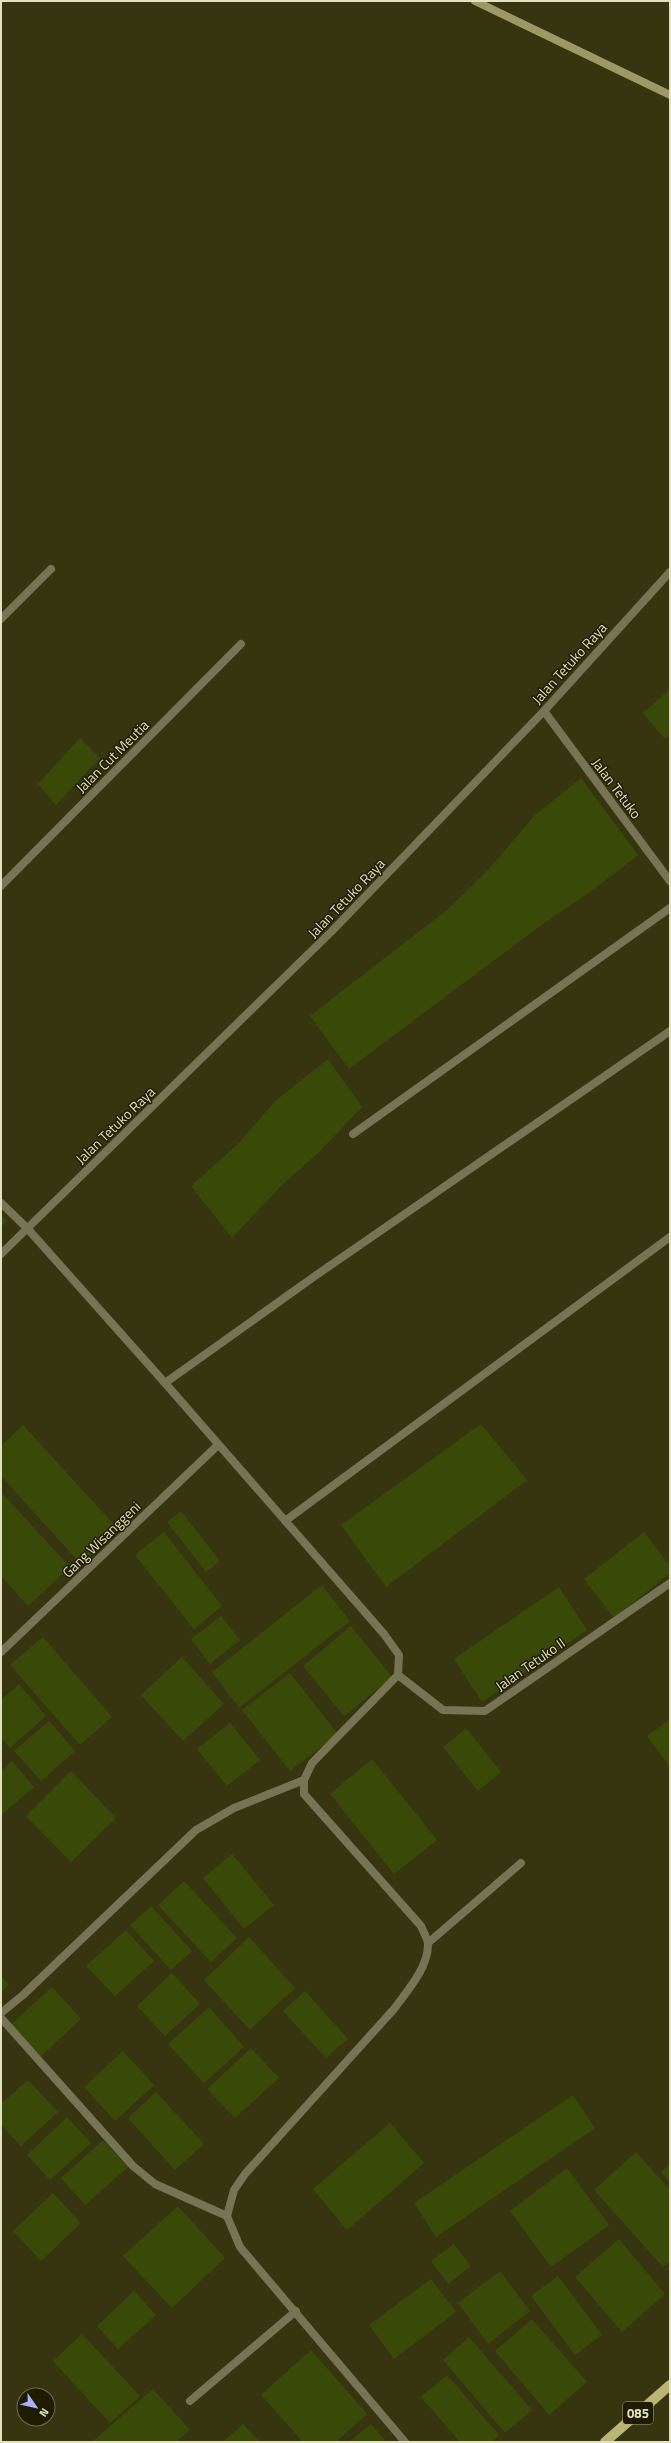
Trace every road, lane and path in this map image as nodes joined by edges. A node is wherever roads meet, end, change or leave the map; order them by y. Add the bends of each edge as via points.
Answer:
1 (478, 2) edge
2 (670, 95) edge
3 (51, 569) dead end
4 (670, 572) edge
5 (1, 618) edge
6 (240, 644) dead end
7 (544, 711) junction
8 (670, 880) edge
9 (1, 886) edge
10 (670, 908) edge
11 (670, 1031) edge
12 (353, 1134) dead end
13 (1, 1203) edge
14 (27, 1228) junction
15 (670, 1237) edge
16 (1, 1254) edge
17 (165, 1383) junction
18 (218, 1445) junction
19 (284, 1520) junction
20 (670, 1583) edge
21 (1, 1652) edge
22 (398, 1675) junction
23 (304, 1780) junction
24 (521, 1863) dead end
25 (428, 1942) junction
26 (1, 2013) edge
27 (1, 2018) edge
28 (227, 2216) junction
29 (296, 2311) junction
30 (670, 2385) edge
31 (190, 2401) dead end
32 (405, 2442) edge
33 (605, 2442) edge

1 - 2 main road
3 - 5 street
4 - 7 street, Jalan Tetuko Raya
6 - 9 street, Jalan Cut Meutia
7 - 8 street, Jalan Tetuko
7 - 14 street, Jalan Tetuko Raya via 332,931
10 - 12 street
11 - 17 street via 315,1276
13 - 14 street
14 - 16 street, Jalan Tetuko Raya
14 - 17 street
15 - 19 street
17 - 18 street
18 - 19 street
18 - 21 street, Gang Wisanggeni
19 - 22 street via 384,1634 399,1655
20 - 22 street, Jalan Tetuko II via 485,1711 443,1710
22 - 23 street via 312,1763
23 - 25 street via 304,1794 307,1799 421,1926
23 - 26 street via 234,1808 196,1830
24 - 25 street
25 - 28 street via 425,1960 414,1982 394,2009 245,2174 234,2190
27 - 28 street via 133,2166 155,2184
28 - 29 street via 240,2247
29 - 31 street
29 - 32 street
30 - 33 main road, 085

